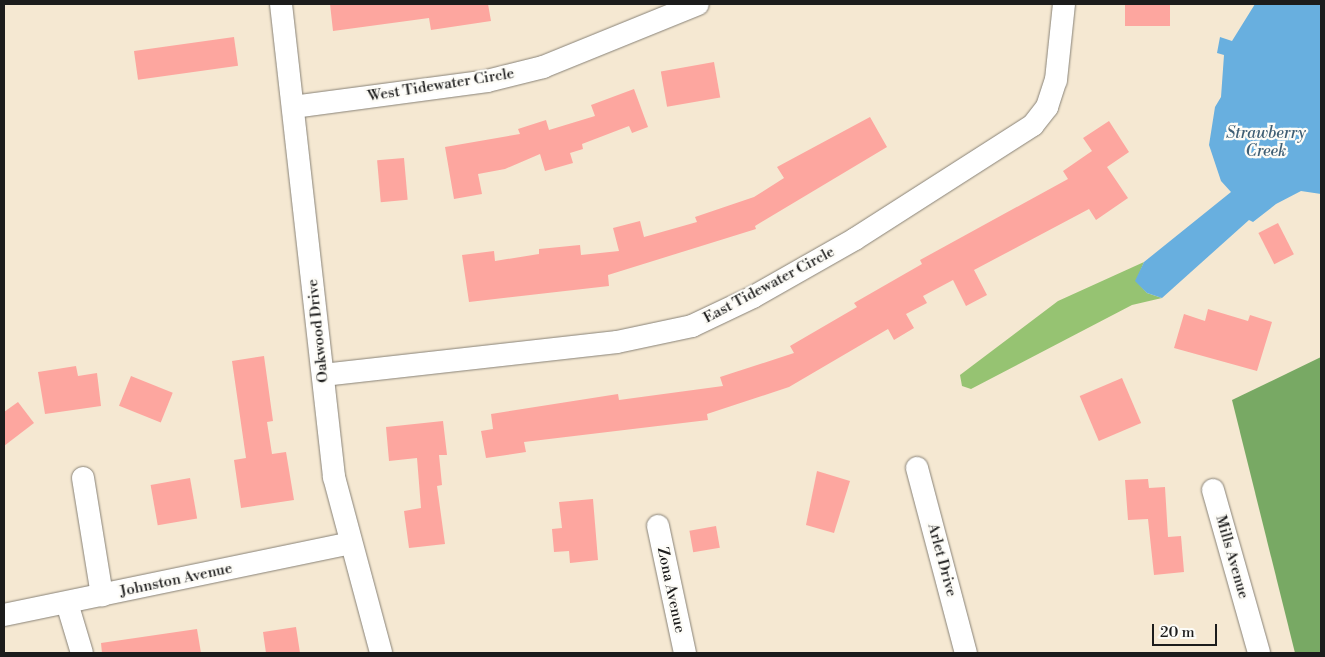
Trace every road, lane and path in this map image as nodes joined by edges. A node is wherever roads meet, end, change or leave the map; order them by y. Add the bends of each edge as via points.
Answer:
1 (280, 4) edge
2 (698, 4) edge
3 (1064, 4) edge
4 (293, 107) junction
5 (323, 375) junction
6 (917, 468) dead end
7 (83, 478) dead end
8 (1213, 490) dead end
9 (658, 526) dead end
10 (348, 544) junction
11 (102, 595) junction
12 (67, 602) junction
13 (4, 615) edge
14 (82, 653) edge
15 (381, 653) edge
16 (685, 653) edge
17 (966, 653) edge
18 (1259, 653) edge

1 - 4 street, Oakwood Drive
2 - 4 street, West Tidewater Circle via 542,67 487,81
3 - 5 street, East Tidewater Circle via 1056,80 1047,108 1033,125 855,239 692,326 617,342
4 - 5 street, Oakwood Drive
5 - 10 street, Oakwood Drive via 334,476
6 - 17 street, Arlet Drive
7 - 11 street
8 - 18 street, Mills Avenue
9 - 16 street, Zona Avenue
10 - 11 street, Johnston Avenue
10 - 15 street, Oakwood Drive
11 - 12 street, Johnston Avenue
12 - 13 street, Johnston Avenue
12 - 14 street

